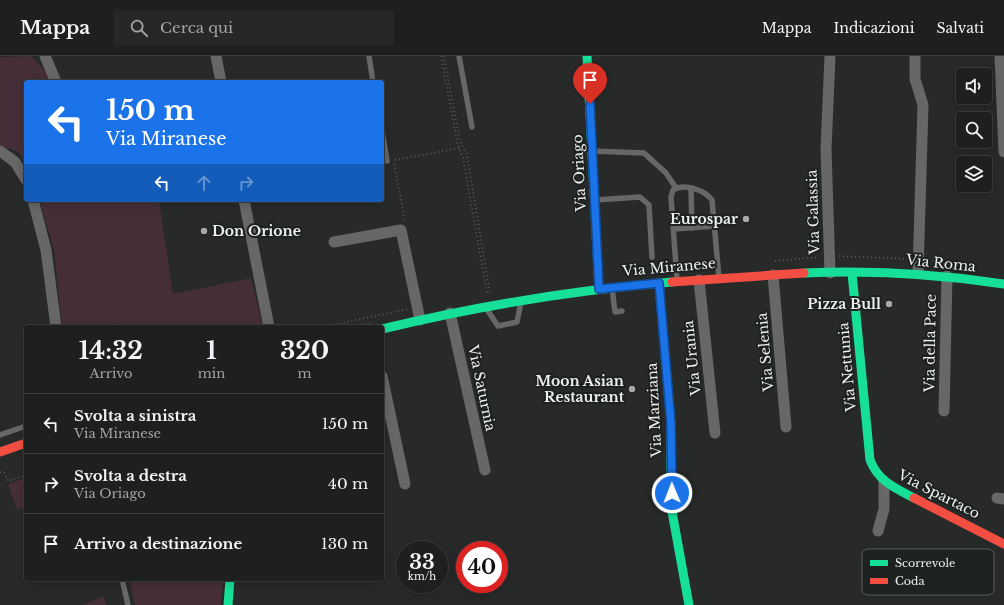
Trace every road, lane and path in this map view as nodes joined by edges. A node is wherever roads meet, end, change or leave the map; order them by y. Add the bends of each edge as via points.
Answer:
1 (45, 56) edge
2 (216, 56) edge
3 (369, 56) edge
4 (441, 56) edge
5 (444, 56) edge
6 (459, 56) edge
7 (587, 56) edge
8 (830, 56) edge
9 (915, 56) edge
10 (1000, 56) edge
11 (55, 80) edge
12 (221, 80) edge
13 (373, 80) edge
14 (472, 127) dead end
15 (384, 142) edge
16 (460, 148) junction
17 (0, 151) edge
18 (592, 151) junction
19 (1004, 152) edge
20 (387, 161) joint
21 (24, 177) edge
22 (676, 188) junction
23 (691, 188) junction
24 (594, 200) junction
25 (34, 202) edge
26 (244, 202) edge
27 (715, 226) junction
28 (692, 228) junction
29 (674, 229) junction
30 (334, 242) dead end
31 (652, 257) dead end
32 (875, 272) joint
33 (830, 273) junction
34 (852, 273) junction
35 (918, 273) junction
36 (774, 275) junction
37 (946, 276) junction
38 (720, 278) junction
39 (699, 280) junction
40 (677, 282) junction
41 (659, 283) junction
42 (1004, 284) edge
43 (612, 287) junction
44 (599, 289) junction
45 (487, 293) dead end
46 (491, 297) dead end
47 (522, 300) junction
48 (485, 306) junction
49 (410, 308) dead end
50 (622, 311) dead end
51 (450, 313) junction
52 (420, 320) junction
53 (56, 325) edge
54 (269, 325) edge
55 (333, 325) edge
56 (384, 329) edge
57 (384, 385) edge
58 (944, 410) dead end
59 (24, 427) edge
60 (786, 427) dead end
61 (715, 433) dead end
62 (0, 435) edge
63 (24, 444) edge
64 (0, 452) edge
65 (870, 460) joint
66 (485, 470) dead end
67 (0, 472) edge
68 (24, 476) edge
69 (884, 481) junction
70 (405, 484) dead end
71 (878, 531) dead end
72 (1004, 544) edge
73 (122, 581) edge
74 (230, 581) edge
75 (128, 605) edge
76 (228, 605) edge
77 (689, 605) edge

1 - 11 street
2 - 12 street
3 - 13 lane
4 - 16 path
5 - 46 path via 460,141 467,155
6 - 14 lane
7 - 18 street, Via Oriago
8 - 33 street, Via Galassia via 826,149
9 - 35 street via 915,79 924,105
10 - 19 street
15 - 20 lane
16 - 20 path
16 - 45 path
17 - 21 street via 15,162
18 - 22 lane via 644,153 666,173
18 - 24 street, Via Oriago
22 - 23 lane
22 - 29 lane via 671,194
23 - 27 lane via 712,199
23 - 28 lane
24 - 31 lane via 640,197 649,205
24 - 44 street, Via Oriago
25 - 53 street via 46,250
26 - 54 street
27 - 28 lane
27 - 38 lane
28 - 29 lane
29 - 40 lane
30 - 52 street via 401,230
32 - 34 street, Via Miranese
32 - 35 street, Via Roma
33 - 34 street, Via Miranese
33 - 36 street, Via Miranese
34 - 65 street, Via Nettunia
35 - 37 street, Via Roma
36 - 38 street, Via Miranese
36 - 60 street, Via Selenia
37 - 42 street, Via Roma
37 - 58 street, Via della Pace
38 - 39 street, Via Miranese
39 - 40 street, Via Miranese
39 - 61 street, Via Urania
40 - 41 street, Via Miranese
41 - 43 street, Via Miranese
41 - 77 street, Via Marziana via 671,424 671,506
43 - 44 street, Via Miranese
43 - 50 lane via 615,312
44 - 47 street, Via Miranese
47 - 48 street, Via Miranese
47 - 48 lane via 517,322 498,326
48 - 51 street, Via Miranese
49 - 55 path
51 - 52 street, Via Miranese
51 - 66 street, Via Saturnia
52 - 56 street, Via Miranese
57 - 70 street
59 - 62 lane
63 - 64 street
65 - 69 street, Via Spartaco via 874,470
67 - 68 path via 5,473 8,481
69 - 71 street via 884,509
69 - 72 street, Via Spartaco
73 - 75 lane
74 - 76 street

